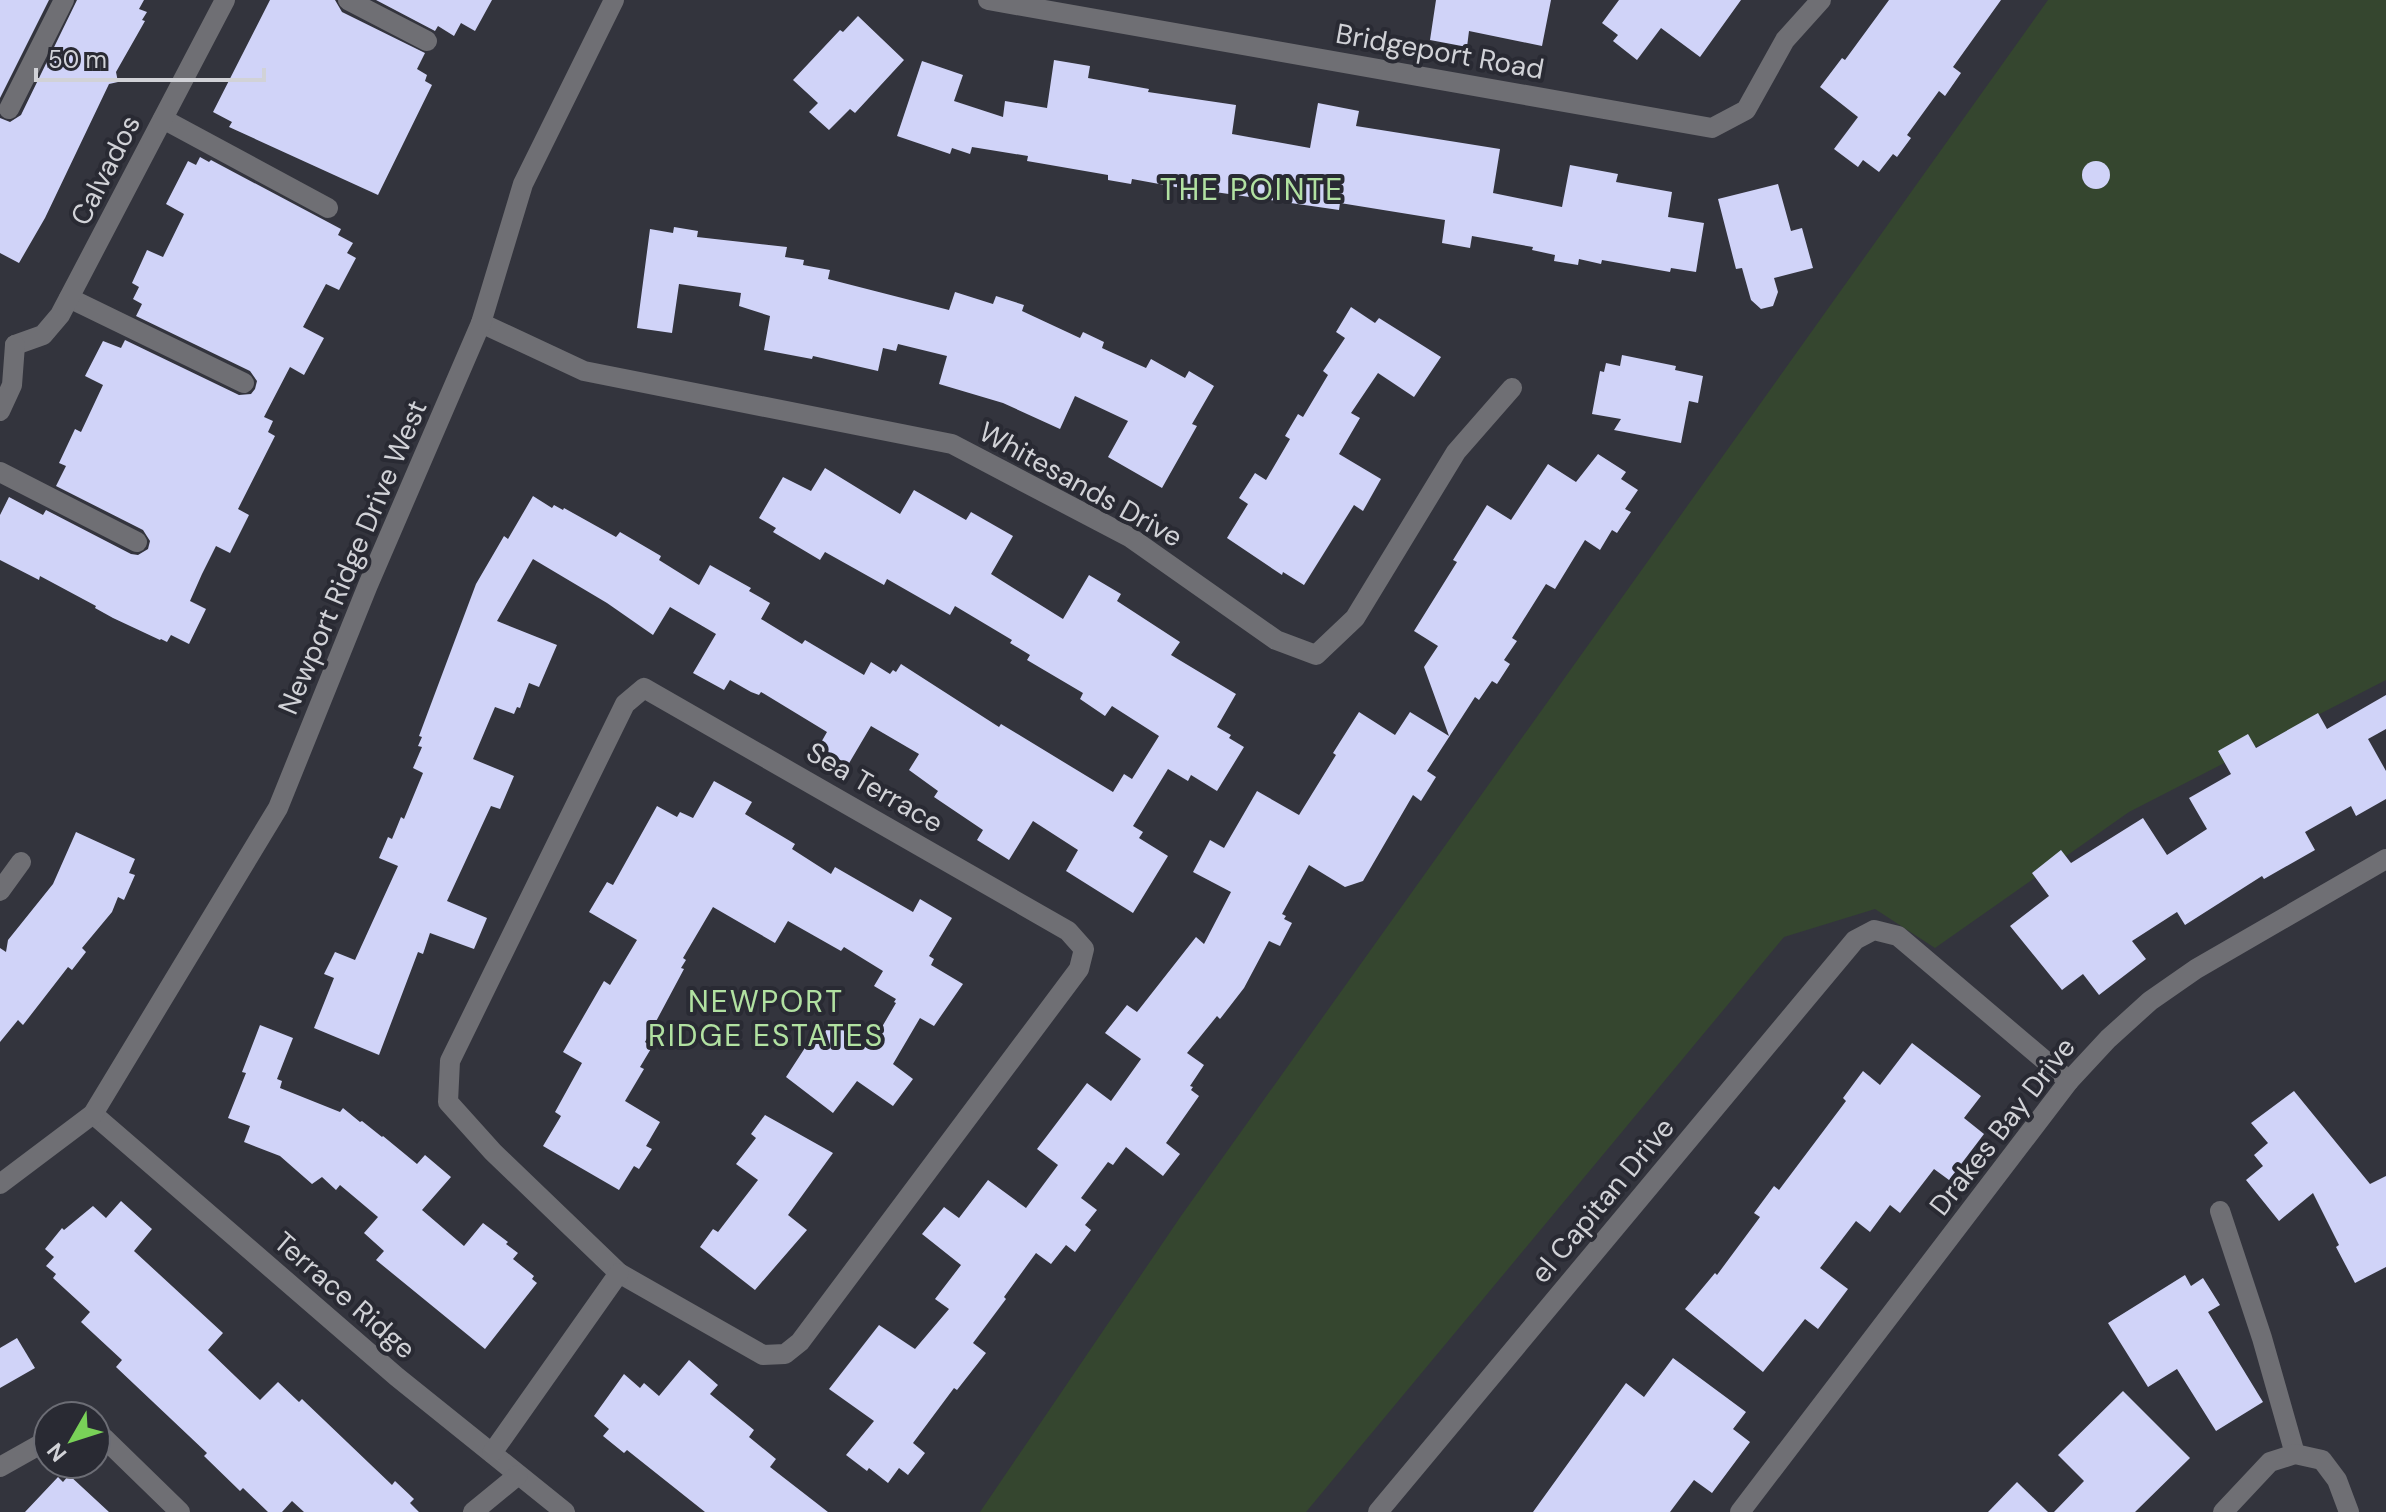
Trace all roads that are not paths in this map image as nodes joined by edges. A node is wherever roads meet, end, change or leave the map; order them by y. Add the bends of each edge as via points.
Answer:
1 (64, 0) edge
2 (225, 0) edge
3 (348, 0) edge
4 (614, 0) edge
5 (988, 0) edge
6 (1821, 0) edge
7 (427, 41) dead end
8 (9, 109) dead end
9 (163, 119) junction
10 (328, 208) dead end
11 (69, 298) junction
12 (481, 323) junction
13 (7, 342) edge
14 (244, 383) dead end
15 (1512, 388) dead end
16 (0, 411) edge
17 (0, 472) edge
18 (137, 542) dead end
19 (2386, 859) edge
20 (21, 862) dead end
21 (0, 891) edge
22 (2069, 1081) junction
23 (93, 1114) junction
24 (0, 1184) edge
25 (2220, 1211) dead end
26 (619, 1273) junction
27 (112, 1446) edge
28 (32, 1449) edge
29 (492, 1453) junction
30 (2295, 1454) junction
31 (0, 1467) edge
32 (518, 1475) junction
33 (180, 1512) edge
34 (473, 1512) edge
35 (565, 1512) edge
36 (1378, 1512) edge
37 (1740, 1512) edge
38 (2223, 1512) edge
39 (2349, 1512) edge

1 - 8 street
2 - 9 street, Calvados
3 - 7 street
4 - 12 street, Newport Ridge Drive West via 523,184
5 - 6 street, Bridgeport Road via 1712,128 1746,110 1785,40
9 - 10 street
9 - 11 street, Calvados
11 - 13 street, Calvados via 43,335
11 - 14 street
12 - 15 street, Whitesands Drive via 584,371 952,444 1131,538 1276,640 1316,655 1355,618 1456,452
12 - 23 street, Newport Ridge Drive West via 278,808
13 - 16 street via 12,385
17 - 18 street
19 - 22 street, Drakes Bay Drive via 2150,1001
20 - 21 street
22 - 36 street, el Capitan Drive via 1898,936 1874,930 1855,940
22 - 37 street, Drakes Bay Drive
23 - 24 street
23 - 29 street, Terrace Ridge
25 - 30 street
26 - 26 street, Sea Terrace via 763,1355 785,1354 800,1342 1079,969 1084,949 1068,931 644,688 625,704 450,1061 448,1102
26 - 29 street
27 - 33 street
28 - 31 street
29 - 32 street, Terrace Ridge
30 - 38 street via 2270,1462
30 - 39 street via 2322,1460 2337,1480
32 - 34 street
32 - 35 street, Terrace Ridge

